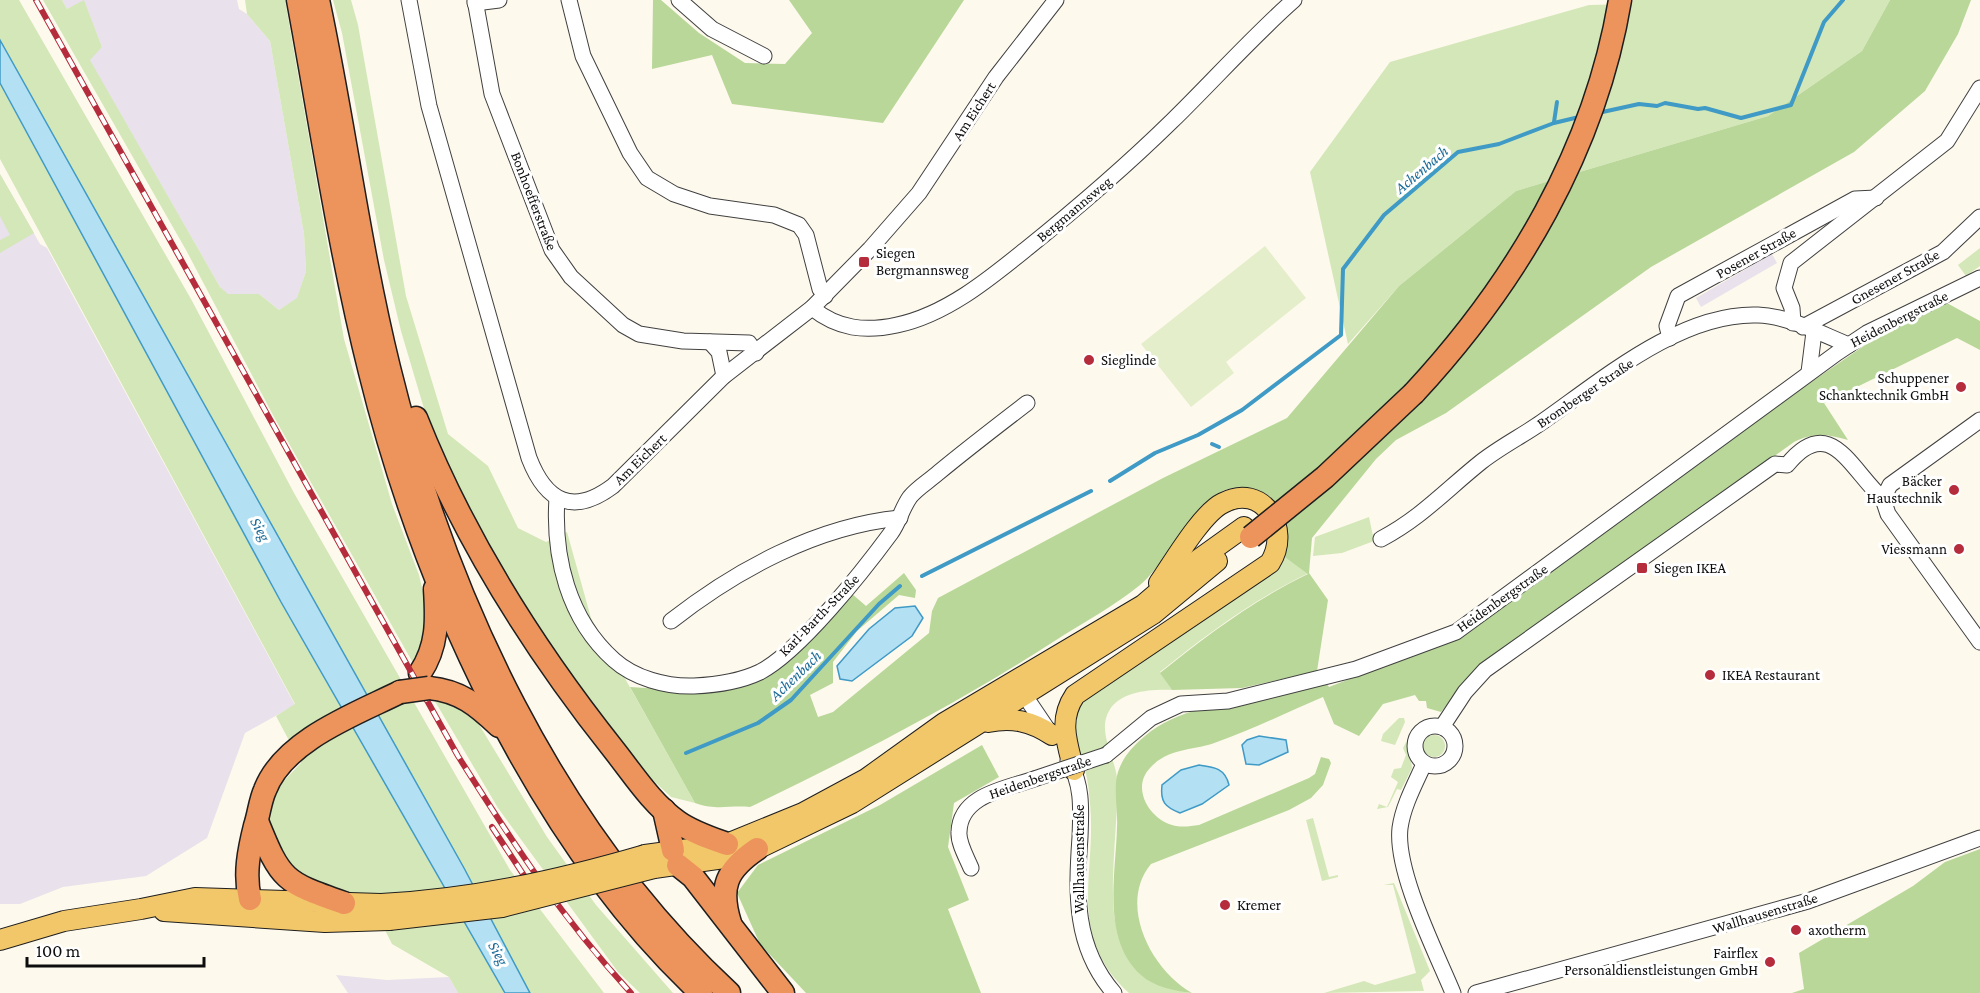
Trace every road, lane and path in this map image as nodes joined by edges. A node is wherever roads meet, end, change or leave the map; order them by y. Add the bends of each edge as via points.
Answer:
1 (298, 0) edge
2 (318, 0) edge
3 (409, 0) edge
4 (499, 0) edge
5 (569, 0) edge
6 (679, 0) edge
7 (1056, 0) edge
8 (1294, 0) edge
9 (1607, 0) edge
10 (1620, 0) edge
11 (475, 2) edge
12 (764, 56) dead end
13 (1980, 88) edge
14 (1876, 198) junction
15 (1980, 217) edge
16 (366, 265) junction
17 (1980, 278) edge
18 (825, 296) junction
19 (812, 308) junction
20 (1803, 327) junction
21 (1670, 338) junction
22 (710, 342) junction
23 (1849, 345) junction
24 (756, 352) junction
25 (1809, 372) junction
26 (724, 376) junction
27 (1027, 403) dead end
28 (1980, 420) edge
29 (557, 498) junction
30 (1883, 499) junction
31 (900, 518) junction
32 (1247, 532) junction
33 (1381, 539) dead end
34 (434, 572) junction
35 (1143, 605) junction
36 (671, 621) dead end
37 (1980, 642) edge
38 (1083, 660) junction
39 (424, 681) junction
40 (1020, 688) junction
41 (976, 725) junction
42 (1442, 727) junction
43 (1052, 735) junction
44 (514, 740) junction
45 (1424, 764) junction
46 (1074, 771) junction
47 (664, 810) junction
48 (257, 821) junction
49 (1980, 838) edge
50 (727, 844) junction
51 (757, 849) junction
52 (675, 857) junction
53 (971, 868) dead end
54 (344, 903) junction
55 (250, 908) junction
56 (385, 912) junction
57 (731, 927) junction
58 (0, 940) edge
59 (701, 993) edge
60 (729, 993) edge
61 (783, 993) edge
62 (1114, 993) edge
63 (1453, 993) edge
64 (1476, 993) edge

1 - 34 highway via 347,272 370,373 397,467
2 - 16 highway
3 - 29 street via 429,106 529,458 542,486
4 - 11 street
5 - 18 street via 583,56 630,153 647,178 674,195 710,206 774,215 799,225 806,235
6 - 12 street via 712,29
7 - 18 street, Am Eichert via 996,77 920,194
8 - 19 street, Bergmannsweg via 1081,205 962,297 899,325 872,329 845,328
9 - 32 highway via 1591,72 1568,137 1538,202 1488,282 1430,357 1369,420
10 - 32 highway, bridge via 1602,75 1580,141 1530,241 1493,297 1440,365 1371,436
11 - 22 street, Bonhoefferstraße via 492,94 560,265 631,330 648,337
13 - 14 street, Posener Straße via 1947,141
14 - 20 street, Posener Straße via 1791,263 1784,288
14 - 21 street, Posener Straße via 1855,199 1678,296 1667,326
15 - 20 street, Gnesener Straße via 1942,252
16 - 47 highway via 415,416 477,550 564,684
16 - 60 highway via 389,369 416,462 468,602 510,694 562,786 617,869 675,938
17 - 23 street, Heidenbergstraße
18 - 19 street, Am Eichert
19 - 24 street, Am Eichert
20 - 21 street, Bromberger Straße via 1760,315 1725,317
20 - 23 street, Bromberger Straße
20 - 25 street
21 - 33 street, Bromberger Straße via 1482,461 1410,524
22 - 24 street, Bonhoefferstraße via 749,343
22 - 26 street via 719,352
23 - 25 street, Heidenbergstraße
24 - 26 street, Am Eichert
25 - 53 street, Heidenbergstraße, bridge via 1456,632 1356,669 1228,702 1181,704 1151,718 1106,755 980,798 963,813 958,834
26 - 29 street, Am Eichert via 601,495 580,502
27 - 31 street, Karl-Barth-Straße via 911,497
28 - 30 street via 1890,485
29 - 31 street, Karl-Barth-Straße via 555,531 562,576 602,649 624,669 658,683 684,687 722,685 760,671 786,652 835,602
30 - 37 street via 1888,514
30 - 42 street via 1842,452 1830,444 1816,442 1804,447 1787,465 1775,464 1485,670
31 - 36 street via 813,539 754,567
32 - 35 main road via 1184,570
32 - 38 main road via 1153,614
34 - 39 highway via 436,634
34 - 44 highway
35 - 40 main road
35 - 46 main road via 1193,534 1222,503 1240,498 1250,500 1274,517 1278,545 1270,563 1075,695 1064,718
38 - 40 main road
38 - 43 main road via 1055,701
39 - 44 highway via 474,702
39 - 48 highway via 314,736 280,765 265,789
40 - 41 main road
40 - 43 street, Wallhausenstraße
40 - 50 main road via 944,723 866,779 803,813
41 - 43 main road via 1016,719
41 - 51 main road via 852,803
42 - 45 street via 1423,730 1416,740 1415,752
42 - 45 street via 1452,735 1453,754 1439,766
43 - 46 street, Wallhausenstraße
44 - 59 highway via 567,830 598,873 662,953
45 - 63 street via 1401,822 1400,841 1417,904
46 - 62 street, Wallhausenstraße via 1081,803 1077,890 1080,924 1090,956
47 - 50 highway via 693,831
47 - 52 highway
48 - 54 highway via 280,872 293,883
48 - 55 highway via 259,873
49 - 64 street, Wallhausenstraße via 1808,901
50 - 52 main road
51 - 52 main road via 724,858
51 - 57 highway via 741,860 728,877 724,898
52 - 56 main road, bridge via 649,861 502,907
52 - 57 highway
54 - 55 main road
54 - 56 main road
55 - 56 main road via 325,922
55 - 58 main road via 195,898 64,921
57 - 61 highway

